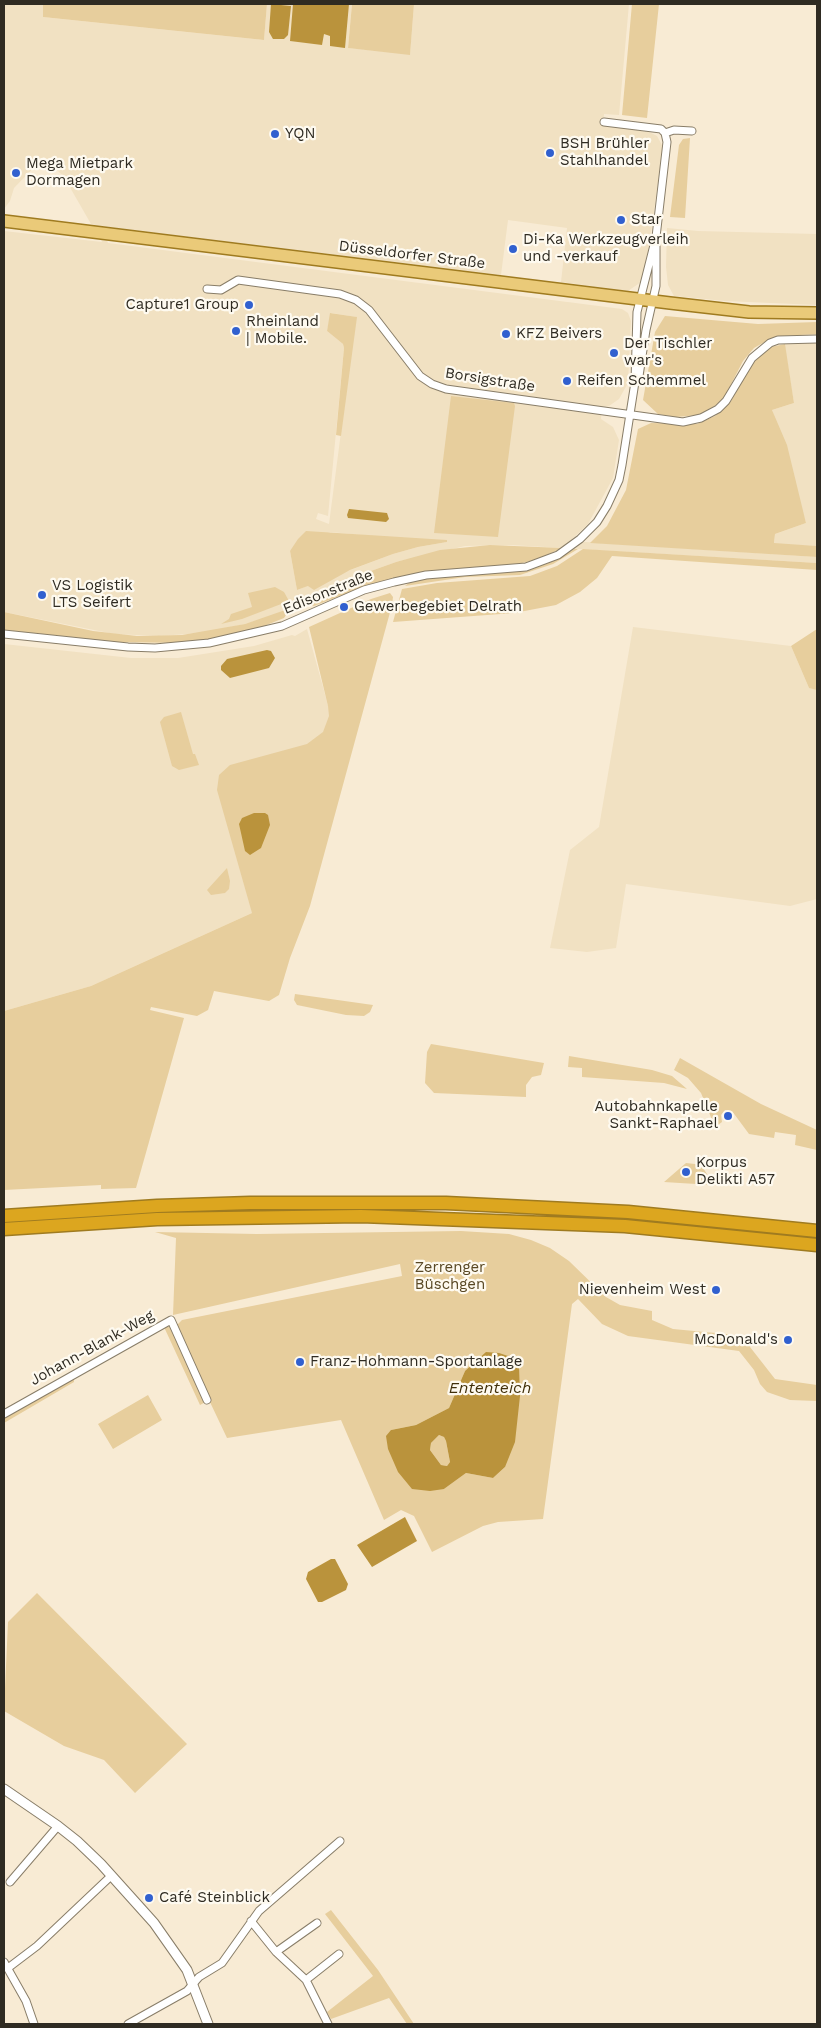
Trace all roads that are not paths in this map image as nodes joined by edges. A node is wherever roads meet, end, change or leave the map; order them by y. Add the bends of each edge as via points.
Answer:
1 (604, 122) dead end
2 (692, 131) dead end
3 (665, 132) junction
4 (4, 220) edge
5 (656, 237) junction
6 (207, 289) dead end
7 (641, 299) junction
8 (653, 301) junction
9 (817, 312) edge
10 (817, 339) edge
11 (630, 415) junction
12 (4, 634) edge
13 (4, 1216) edge
14 (4, 1229) edge
15 (817, 1231) edge
16 (817, 1245) edge
17 (207, 1400) dead end
18 (4, 1414) edge
19 (4, 1789) edge
20 (58, 1826) junction
21 (340, 1841) dead end
22 (111, 1876) junction
23 (10, 1882) dead end
24 (251, 1921) junction
25 (317, 1923) dead end
26 (276, 1952) junction
27 (339, 1954) dead end
28 (6, 1965) edge
29 (306, 1980) junction
30 (194, 1983) junction
31 (34, 2024) edge
32 (128, 2024) edge
33 (208, 2024) edge
34 (328, 2024) edge

1 - 3 street
2 - 3 street
3 - 5 street via 667,151
4 - 7 main road, Düsseldorfer Straße
5 - 7 street, Edisonstraße
5 - 8 street, Edisonstraße
6 - 11 street, Borsigstraße via 221,290 238,280 349,297 369,310 408,363 432,384 466,393
7 - 8 main road, Düsseldorfer Straße
7 - 11 street, Edisonstraße
8 - 9 main road, Düsseldorfer Straße via 749,312
8 - 11 street, Edisonstraße
10 - 11 street, Borsigstraße via 778,340 762,348 752,358 726,402 701,418 683,422
11 - 12 street, Edisonstraße via 619,480 607,506 580,539 543,562 518,568 436,574 394,582 364,590 282,626 210,643 128,647
13 - 15 highway via 241,1203 446,1203 628,1212
14 - 16 highway via 167,1219 361,1216 625,1226
17 - 18 street, Johann-Blank-Weg via 171,1320
19 - 20 street
20 - 22 street
20 - 23 street
21 - 24 street
22 - 28 street via 37,1946
22 - 30 street via 154,1924
24 - 26 street
24 - 30 street via 222,1963 198,1977
25 - 26 street
26 - 29 street
27 - 29 street
28 - 31 street via 26,2001
29 - 34 street
30 - 32 street via 187,1991
30 - 33 street

